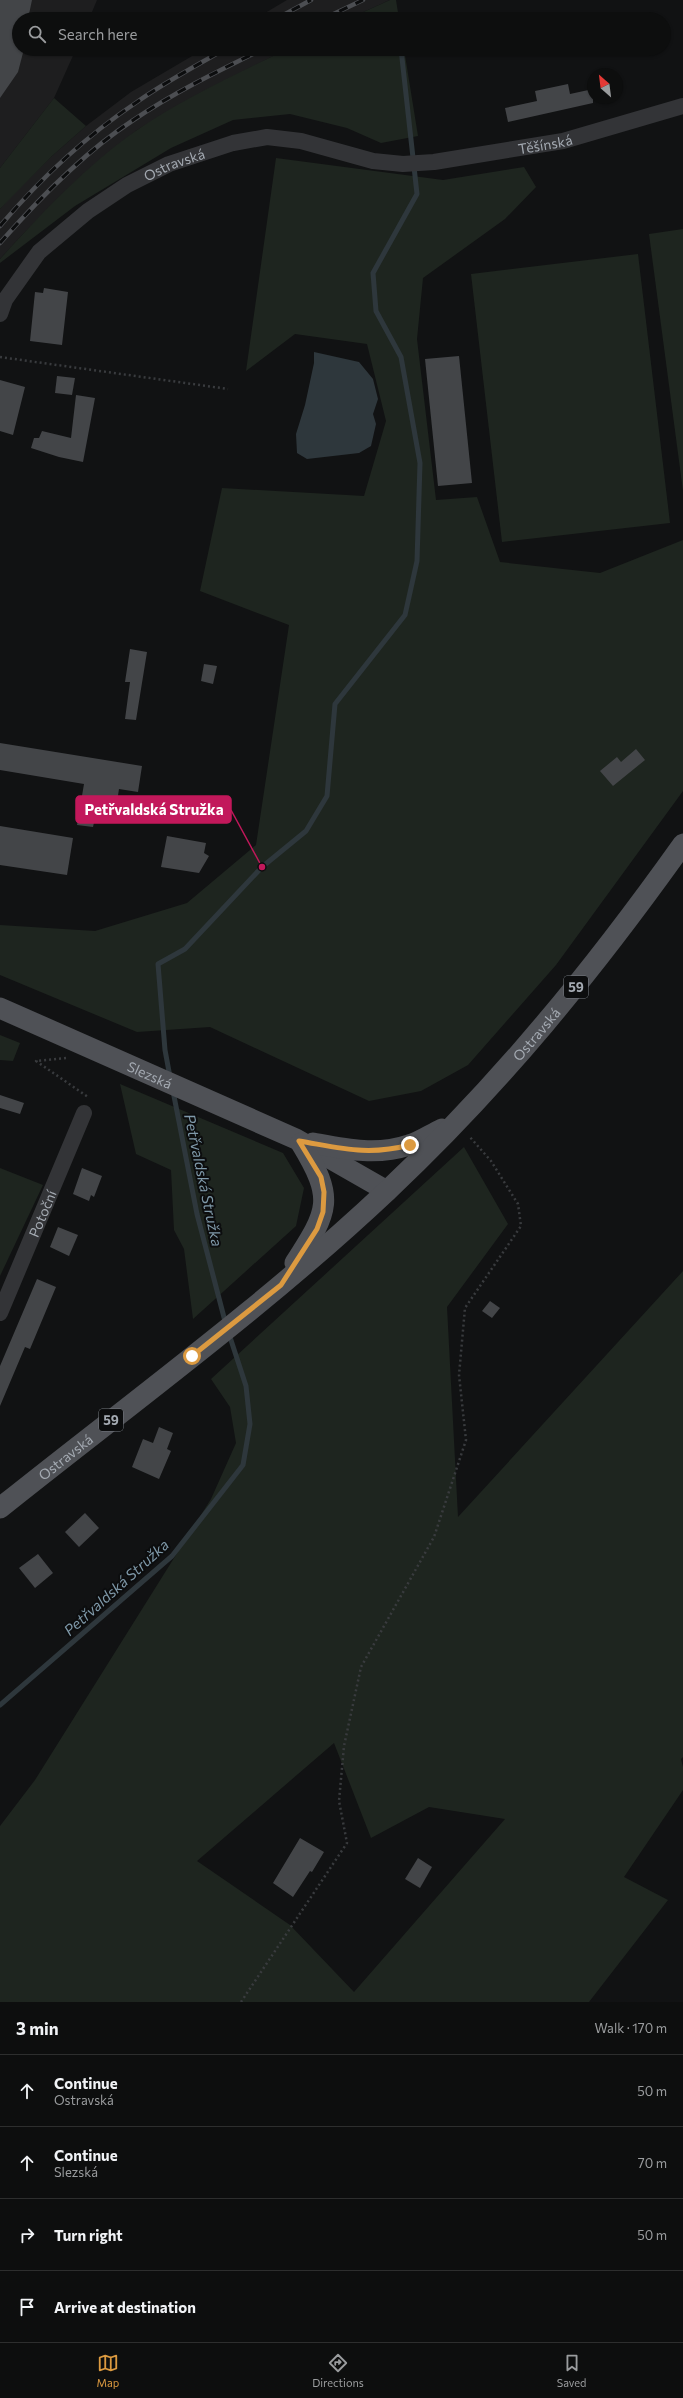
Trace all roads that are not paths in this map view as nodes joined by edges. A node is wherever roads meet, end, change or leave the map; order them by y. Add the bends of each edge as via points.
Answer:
1 (683, 106) edge
2 (403, 164) joint
3 (0, 314) edge
4 (683, 844) edge
5 (0, 1008) edge
6 (84, 1113) road end
7 (457, 1122) junction
8 (299, 1141) junction
9 (387, 1191) junction
10 (281, 1285) junction
11 (0, 1313) edge
12 (0, 1508) edge

1 - 2 street, Těšínská via 563,141 434,162
2 - 3 street, Ostravská via 373,161 301,141 268,137 233,143 169,164 127,185 88,211 39,252 5,300
4 - 7 main road, Ostravská / 59 via 624,926 532,1041
5 - 8 main road, Slezská
6 - 11 street, Potoční
7 - 8 main road via 410,1145 386,1151 360,1151
7 - 9 main road, Ostravská / 59
8 - 9 main road, Slezská
8 - 10 main road via 321,1177 324,1192 323,1212 317,1229
9 - 10 main road, 59
10 - 12 main road, Ostravská / 59

